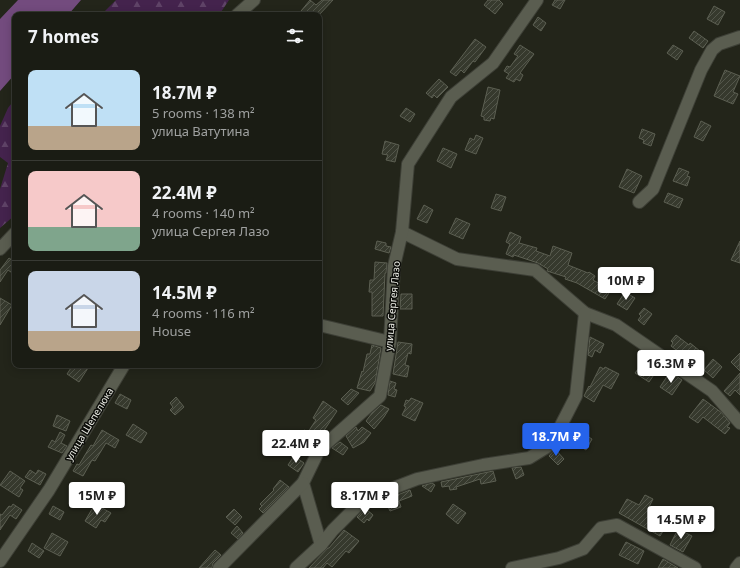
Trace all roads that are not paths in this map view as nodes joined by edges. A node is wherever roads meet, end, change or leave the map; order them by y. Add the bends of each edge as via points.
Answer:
1 (254, 0) edge
2 (537, 0) edge
3 (240, 12) edge
4 (740, 37) edge
5 (639, 202) dead end
6 (402, 232) junction
7 (12, 236) edge
8 (0, 249) edge
9 (584, 313) junction
10 (322, 326) edge
11 (390, 342) junction
12 (122, 368) edge
13 (740, 423) edge
14 (304, 483) junction
15 (321, 545) junction
16 (0, 561) edge
17 (740, 563) edge
18 (219, 568) edge
19 (296, 568) edge
20 (512, 568) edge
21 (695, 568) edge
22 (736, 568) edge

1 - 3 street
2 - 6 street, улица Сергея Лазо via 493,63 450,97 408,164
4 - 5 street via 719,44 712,50 701,70 653,189
6 - 9 street via 457,259 535,270
6 - 11 street, улица Сергея Лазо via 394,266
7 - 8 street
9 - 13 street via 616,325 712,391
9 - 15 street via 576,396 555,437 547,447 529,458 417,479 391,489 360,504
10 - 11 street
11 - 14 street, улица Сергея Лазо via 380,396 319,450
12 - 16 street, улица Шепелюка via 50,490
14 - 15 street
14 - 18 street, улица Сергея Лазо
15 - 19 street
17 - 22 street
20 - 21 street via 559,558 583,549 601,528 617,525

